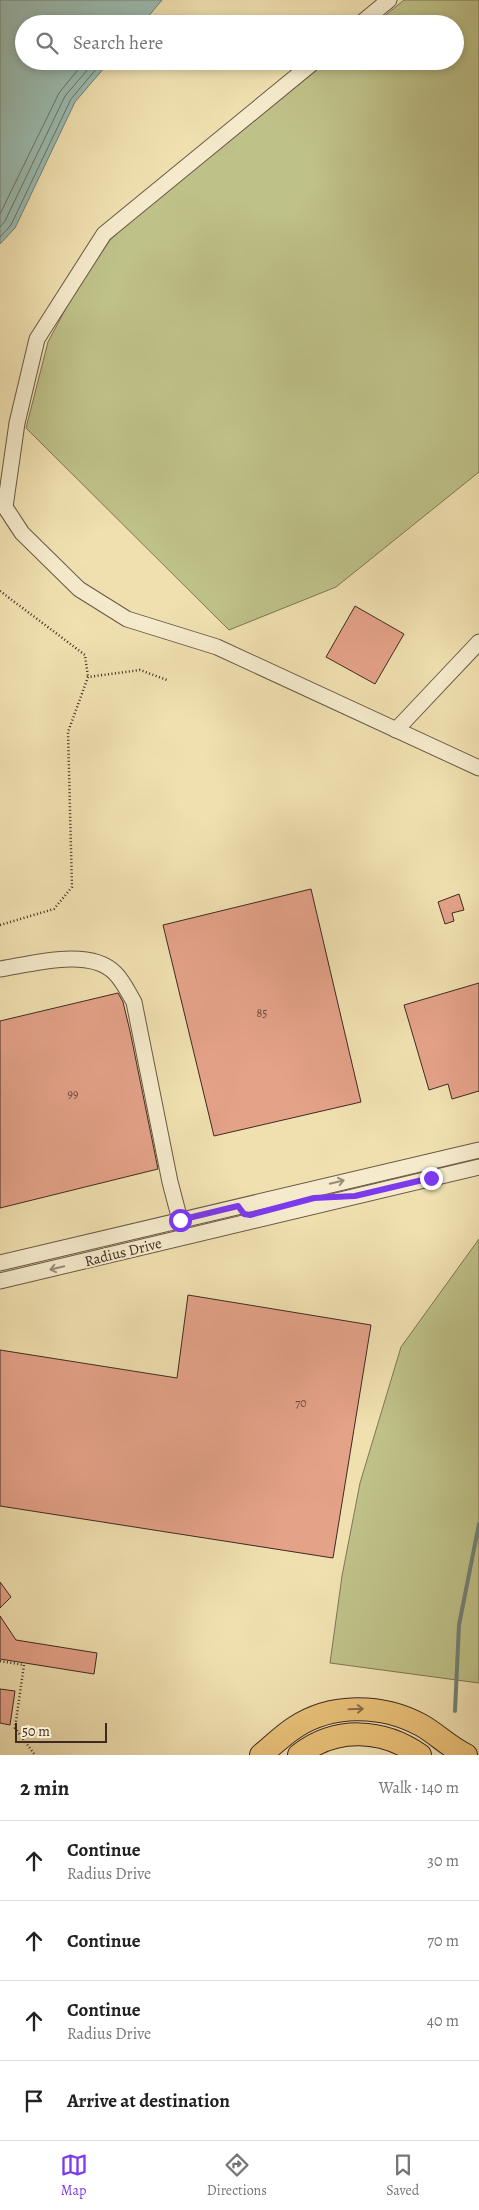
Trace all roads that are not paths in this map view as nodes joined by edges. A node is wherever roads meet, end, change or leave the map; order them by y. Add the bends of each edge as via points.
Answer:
1 (389, 0) edge
2 (371, 15) edge
3 (304, 70) edge
4 (479, 642) edge
5 (396, 730) junction
6 (479, 768) edge
7 (0, 970) edge
8 (479, 1150) edge
9 (479, 1167) edge
10 (355, 1196) junction
11 (238, 1206) junction
12 (180, 1220) junction
13 (211, 1230) junction
14 (96, 1240) junction
15 (0, 1263) edge
16 (5, 1279) edge
17 (453, 1752) edge
18 (261, 1755) edge
19 (299, 1755) edge
20 (420, 1755) edge

1 - 2 street
3 - 5 street via 104,234 37,339 17,423 5,506 22,534 80,589 126,619 217,647
4 - 5 street
5 - 6 street
7 - 12 street via 69,958 95,961 115,972 124,984 134,1002
11 -> 8 street, Radius Drive
9 - 10 street, Radius Drive
10 - 11 street via 314,1198 250,1215 244,1214
10 - 13 street, Radius Drive
11 - 12 street, Radius Drive
12 - 14 street, Radius Drive
13 - 14 street via 204,1222 128,1238
13 -> 16 street, Radius Drive
14 - 15 street, Radius Drive
18 -> 17 highway via 302,1724 353,1709 380,1711 408,1719 421,1725
19 - 20 highway via 314,1744 335,1736 373,1734 391,1739

